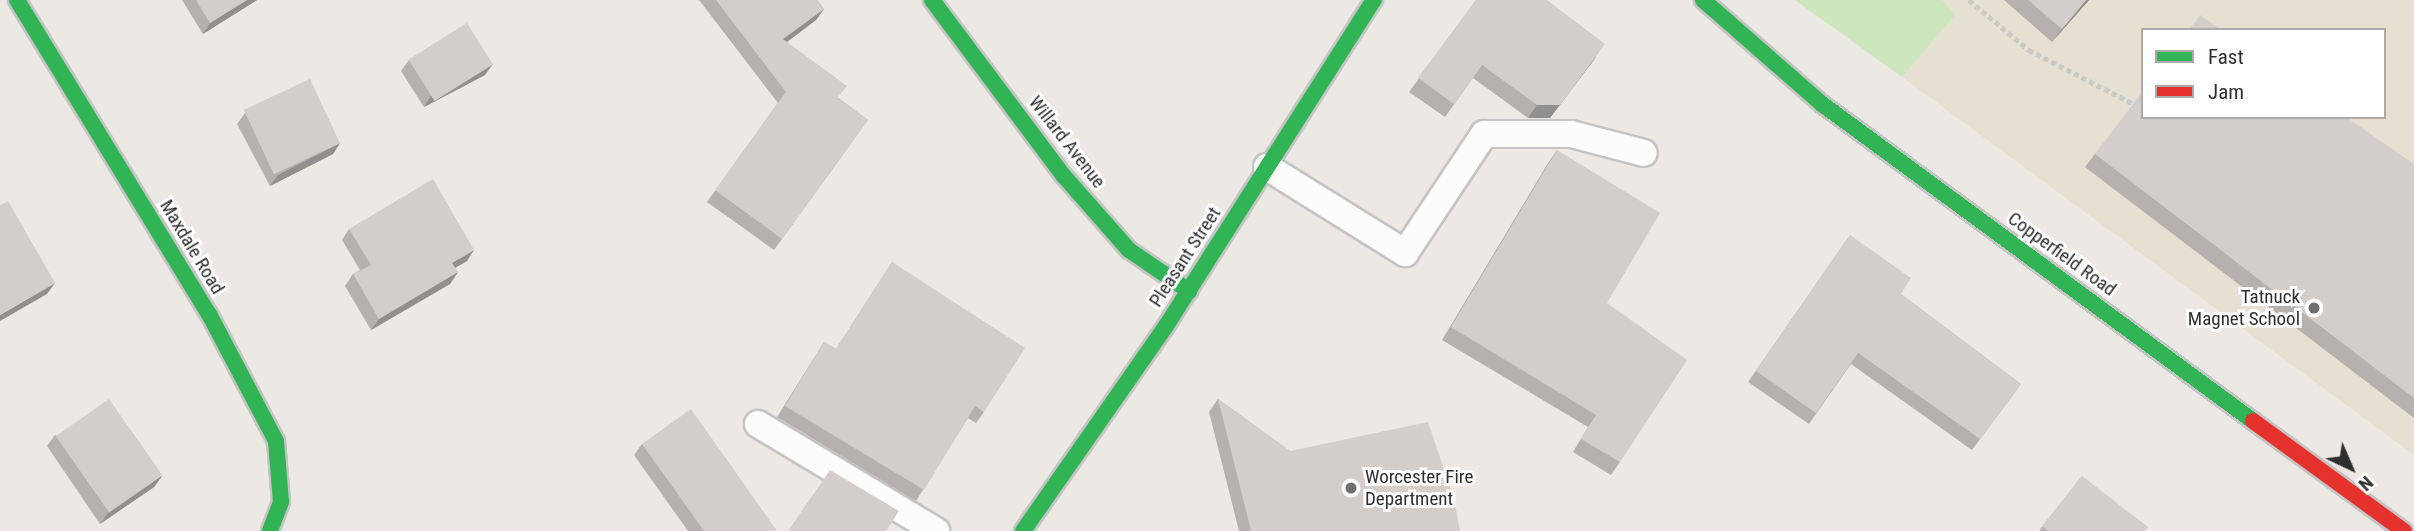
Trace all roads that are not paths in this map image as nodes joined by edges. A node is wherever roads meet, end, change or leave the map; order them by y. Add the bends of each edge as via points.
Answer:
1 (17, 0) edge
2 (932, 0) edge
3 (1374, 0) edge
4 (1703, 0) edge
5 (1644, 153) dead end
6 (1267, 167) junction
7 (1189, 291) junction
8 (758, 424) dead end
9 (270, 531) edge
10 (936, 531) edge
11 (1023, 531) edge
12 (2404, 531) edge

1 - 9 street, Maxdale Road via 208,314 276,441 281,502
2 - 7 street, Willard Avenue via 1063,175 1113,232 1129,250
3 - 6 street, Pleasant Street
4 - 12 street, Copperfield Road via 1822,104
5 - 6 lane via 1571,134 1484,134 1405,253
6 - 7 street, Pleasant Street
7 - 11 street, Pleasant Street
8 - 10 lane

